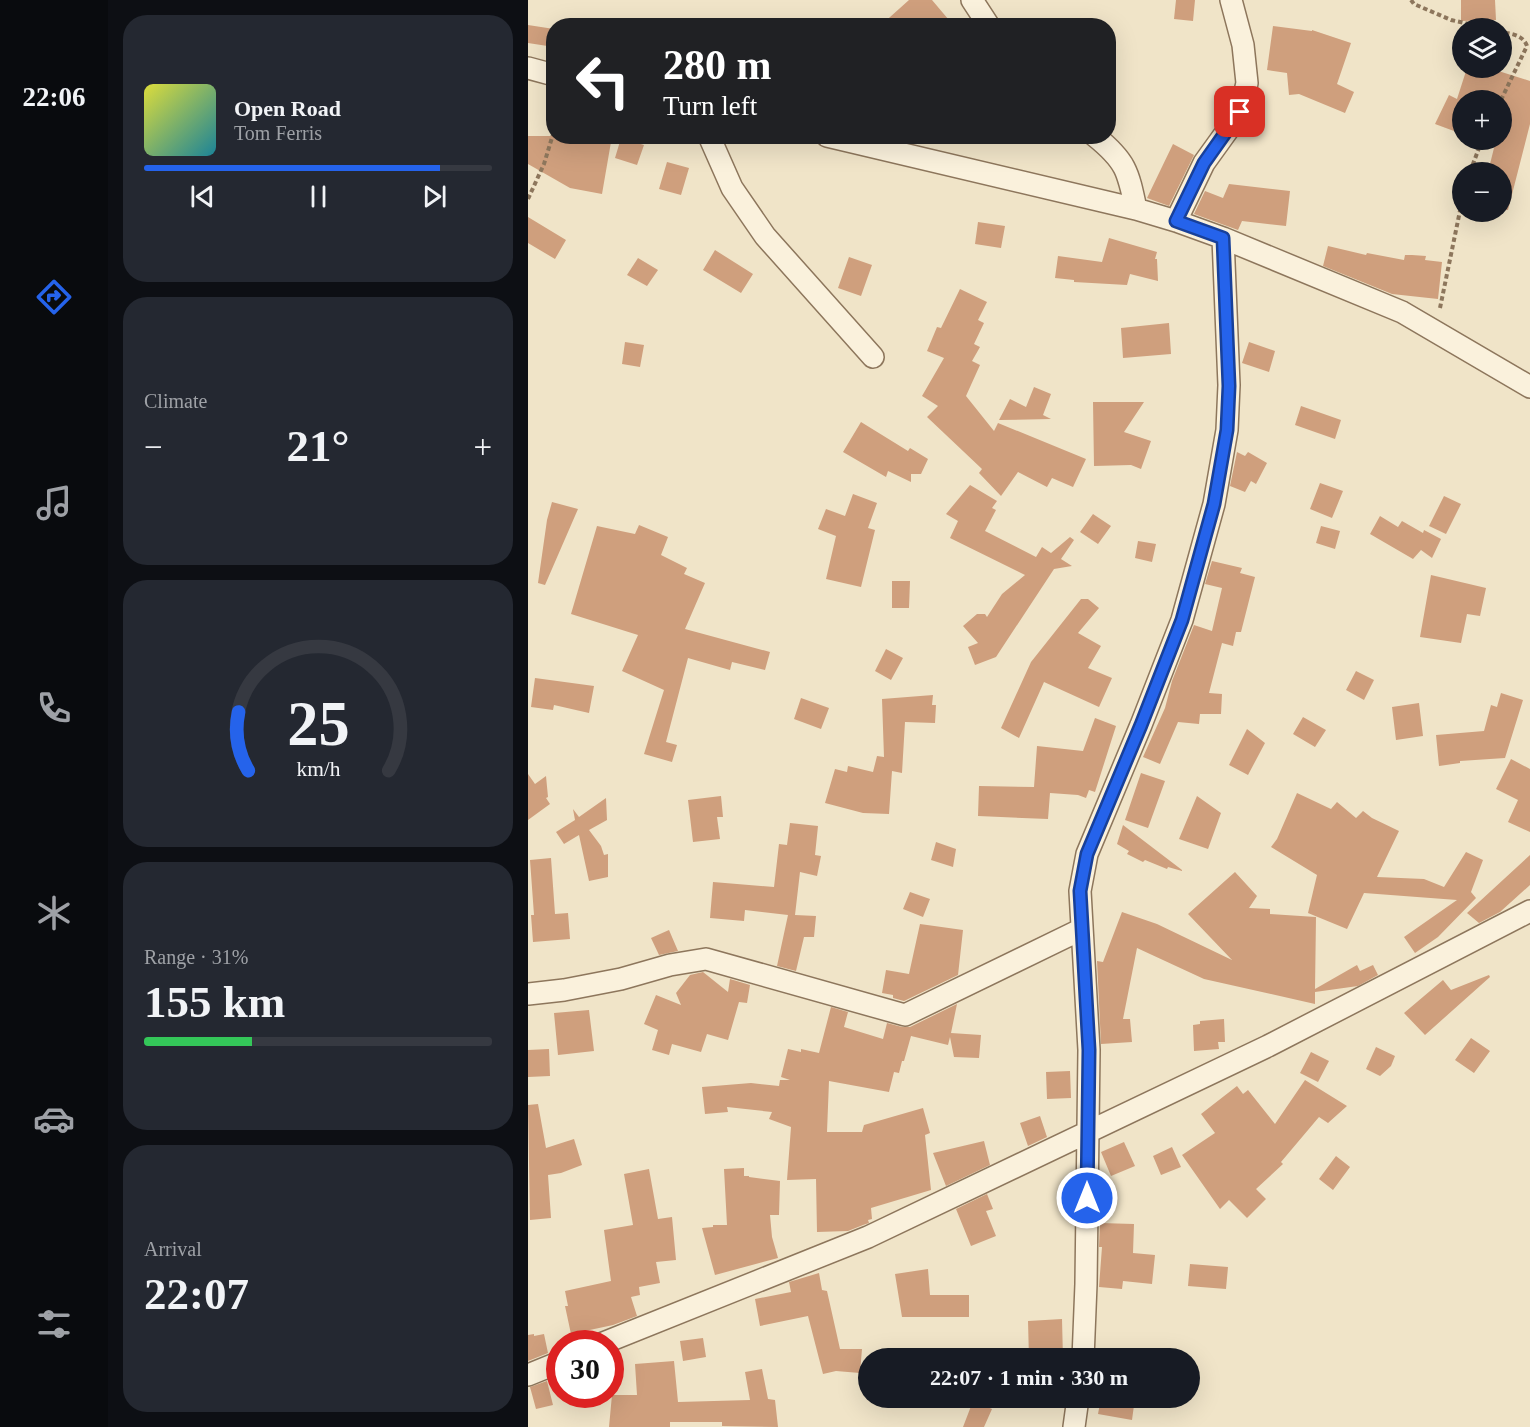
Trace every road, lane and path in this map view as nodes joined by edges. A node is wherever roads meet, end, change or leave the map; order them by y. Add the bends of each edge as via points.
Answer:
1 (972, 0) edge
2 (1231, 0) edge
3 (1411, 0) edge
4 (984, 18) edge
5 (1452, 20) edge
6 (1512, 34) edge
7 (528, 68) edge
8 (546, 73) edge
9 (1512, 77) edge
10 (550, 144) edge
11 (713, 144) edge
12 (861, 144) edge
13 (1105, 144) edge
14 (528, 199) edge
15 (1136, 209) junction
16 (1176, 221) junction
17 (1458, 222) edge
18 (1223, 238) junction
19 (1435, 331) junction
20 (873, 357) dead end
21 (1530, 387) edge
22 (1530, 911) edge
23 (1082, 928) junction
24 (528, 994) edge
25 (1087, 1134) junction
26 (624, 1335) edge
27 (1083, 1348) edge
28 (546, 1368) edge
29 (528, 1375) edge
30 (1077, 1408) edge
31 (1074, 1427) edge

1 - 4 street
2 - 16 street via 1243,45 1245,93 1240,112 1204,163
3 - 5 path
6 - 9 path via 1525,40 1527,46
7 - 8 street
10 - 14 path
11 - 20 street via 732,188 765,236
12 - 15 street
13 - 15 street via 1116,153 1128,174
15 - 16 street
16 - 18 street
17 - 19 path
18 - 19 street via 1402,312
18 - 23 street via 1228,419 1214,504 1182,620 1087,854 1080,891
19 - 21 street
22 - 25 street
23 - 24 street via 905,1015 706,959 621,979
23 - 25 street via 1089,1050
25 - 26 street via 868,1237
25 - 27 street
28 - 29 street
30 - 31 street

